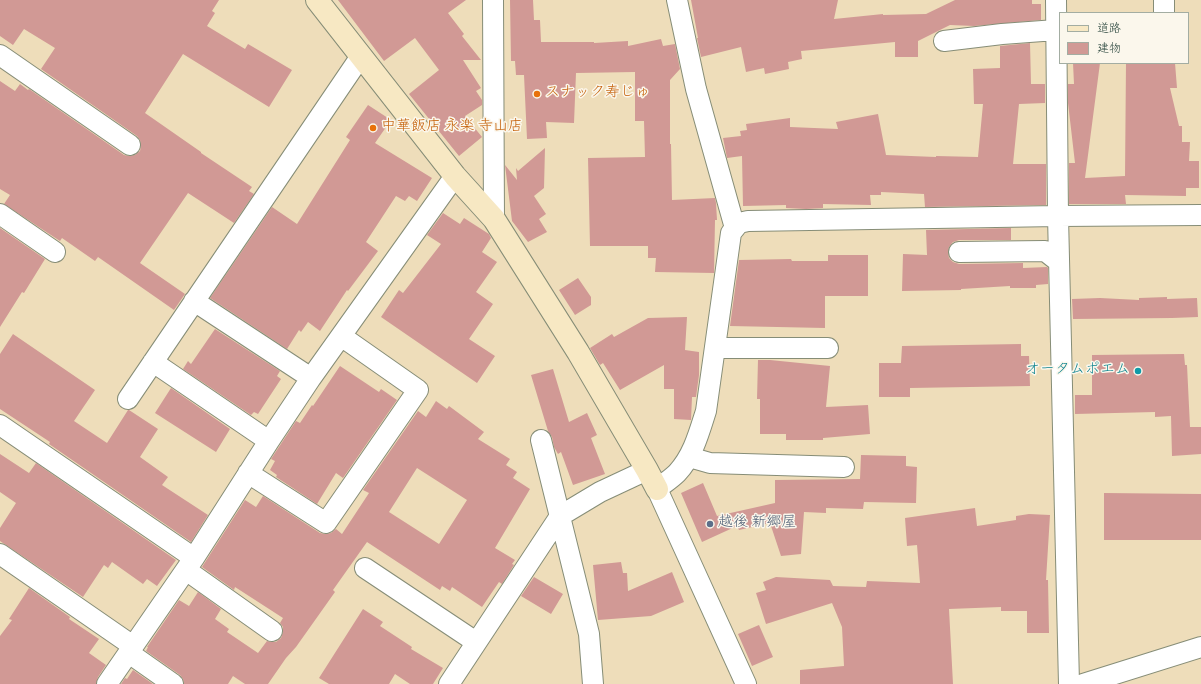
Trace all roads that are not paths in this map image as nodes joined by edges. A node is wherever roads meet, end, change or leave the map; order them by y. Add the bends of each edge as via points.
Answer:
1 (317, 0) edge
2 (493, 0) edge
3 (677, 0) edge
4 (1056, 0) edge
5 (1164, 0) edge
6 (1164, 12) edge
7 (1056, 30) junction
8 (944, 41) dead end
9 (0, 56) edge
10 (361, 56) junction
11 (130, 145) dead end
12 (455, 176) junction
13 (0, 214) edge
14 (1201, 215) edge
15 (1058, 216) junction
16 (494, 219) junction
17 (735, 228) junction
18 (55, 252) dead end
19 (959, 252) dead end
20 (1059, 262) junction
21 (194, 301) junction
22 (341, 336) junction
23 (715, 348) junction
24 (828, 348) dead end
25 (153, 362) junction
26 (311, 378) junction
27 (128, 399) dead end
28 (0, 425) edge
29 (541, 440) dead end
30 (269, 441) junction
31 (689, 457) junction
32 (844, 466) dead end
33 (248, 473) junction
34 (652, 480) junction
35 (560, 516) junction
36 (0, 554) edge
37 (190, 564) junction
38 (365, 568) dead end
39 (272, 631) dead end
40 (476, 642) junction
41 (1201, 647) edge
42 (131, 649) junction
43 (107, 684) edge
44 (173, 684) edge
45 (449, 684) edge
46 (593, 684) edge
47 (746, 684) edge
48 (1069, 684) edge
49 (1083, 684) edge

1 - 10 street
2 - 16 street
3 - 17 street via 696,89
4 - 7 street
5 - 6 street
7 - 8 street
7 - 15 street
9 - 11 street
10 - 12 street
10 - 21 street
12 - 16 street
12 - 22 street
13 - 18 street
14 - 15 street
15 - 17 street via 748,221 739,223
15 - 20 street
16 - 34 street via 578,352
17 - 23 street via 731,233
19 - 20 street via 1045,251
20 - 48 street
21 - 25 street
21 - 26 street
22 - 26 street
22 - 33 street via 418,390 326,523
23 - 24 street
23 - 31 street via 706,411
25 - 27 street
25 - 30 street
26 - 30 street
28 - 37 street
29 - 35 street
30 - 33 street
31 - 32 street via 710,463
31 - 34 street via 676,473
33 - 37 street
34 - 35 street via 600,492
34 - 47 street
35 - 40 street
35 - 46 street via 589,634
36 - 42 street
37 - 39 street
37 - 42 street
38 - 40 street
40 - 45 street
41 - 49 street
42 - 43 street
42 - 44 street

